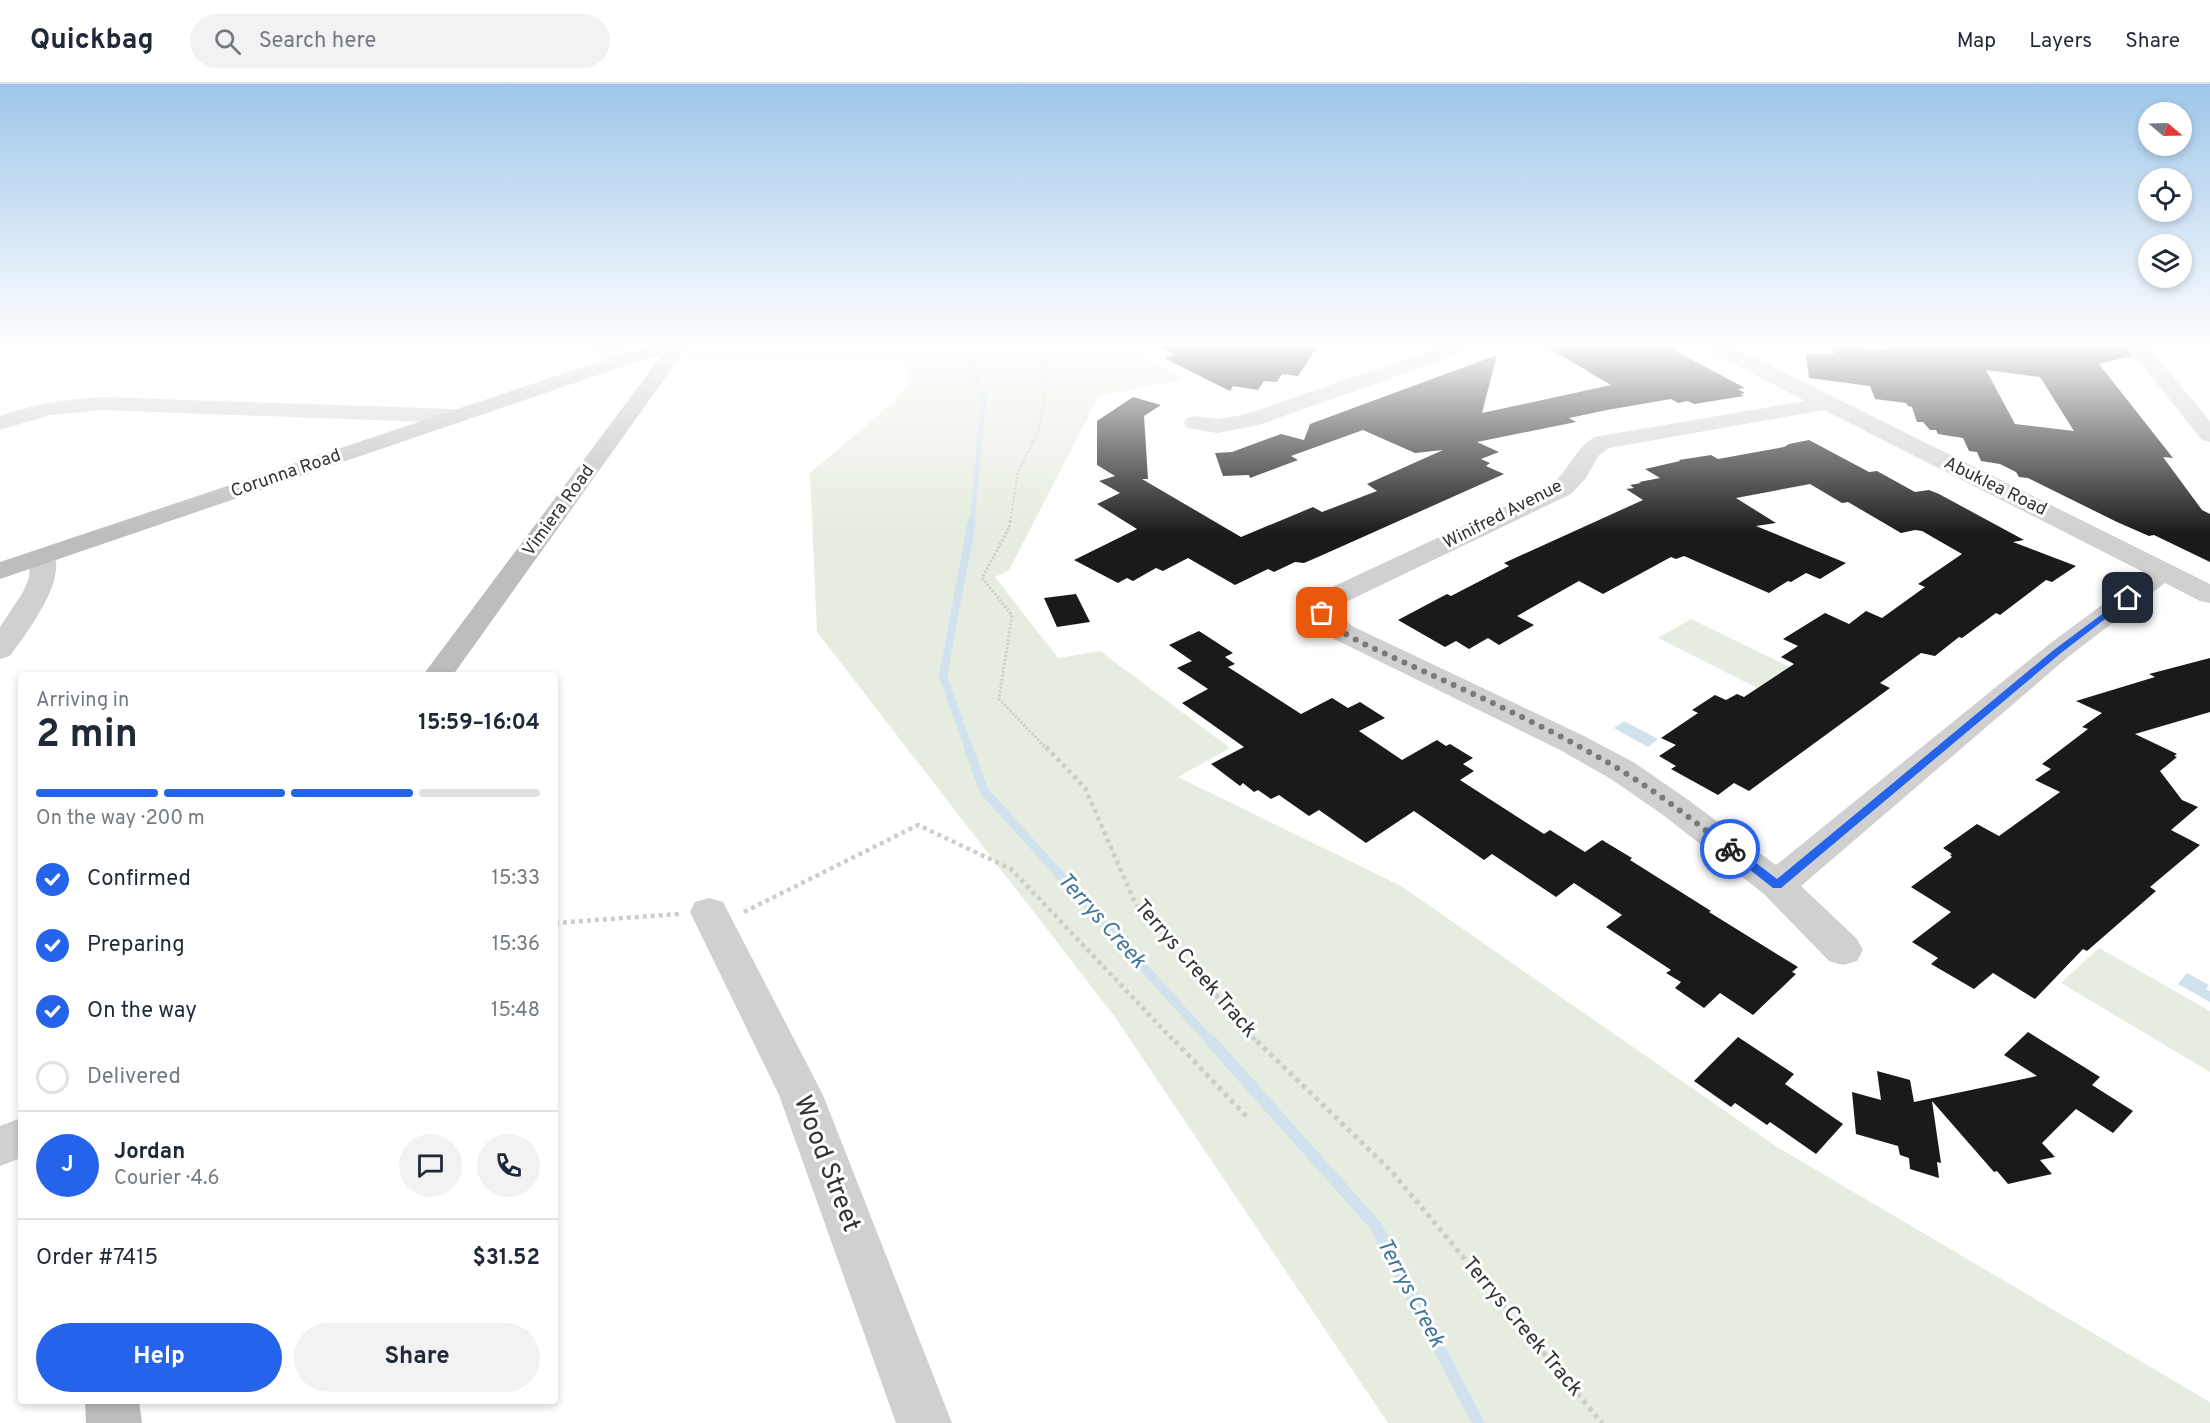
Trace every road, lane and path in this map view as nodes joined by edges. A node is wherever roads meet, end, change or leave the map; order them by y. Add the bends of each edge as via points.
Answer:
1 (50, 408) edge
2 (283, 408) edge
3 (478, 408) edge
4 (632, 408) edge
5 (1042, 408) edge
6 (1284, 408) edge
7 (1798, 408) edge
8 (1833, 408) edge
9 (2188, 408) edge
10 (455, 416) junction
11 (0, 423) edge
12 (1195, 423) dead end
13 (2210, 435) edge
14 (43, 557) junction
15 (2164, 571) junction
16 (0, 572) edge
17 (2210, 595) edge
18 (0, 650) edge
19 (440, 672) edge
20 (1777, 885) junction
21 (713, 919) junction
22 (558, 923) edge
23 (1844, 950) dead end
24 (1248, 1118) dead end
25 (18, 1139) edge
26 (0, 1146) edge
27 (112, 1404) edge
28 (114, 1423) edge
29 (924, 1423) edge
30 (1602, 1423) edge

1 - 11 street
2 - 10 street
3 - 10 street, Corunna Road
4 - 19 street, Vimiera Road
5 - 30 path, Terrys Creek Track via 1039,429 1018,473 1009,528 982,578 1012,615 999,699 1085,788 1135,903 1243,1028 1392,1172
6 - 12 street via 1217,426
7 - 20 street, Winifred Avenue via 1602,442 1588,452 1578,473 1562,489 1338,595 1322,607 1328,621 1351,637 1623,771
8 - 15 street, Abuklea Road
9 - 13 street
10 - 14 street, Corunna Road
14 - 16 street, Corunna Road
14 - 18 street via 43,579 38,592
15 - 17 street, Abuklea Road
15 - 20 street via 2058,651
20 - 23 street
21 - 22 path
21 - 24 path via 918,825 1011,869
21 - 29 street, Wood Street via 801,1095
25 - 26 street
27 - 28 street

